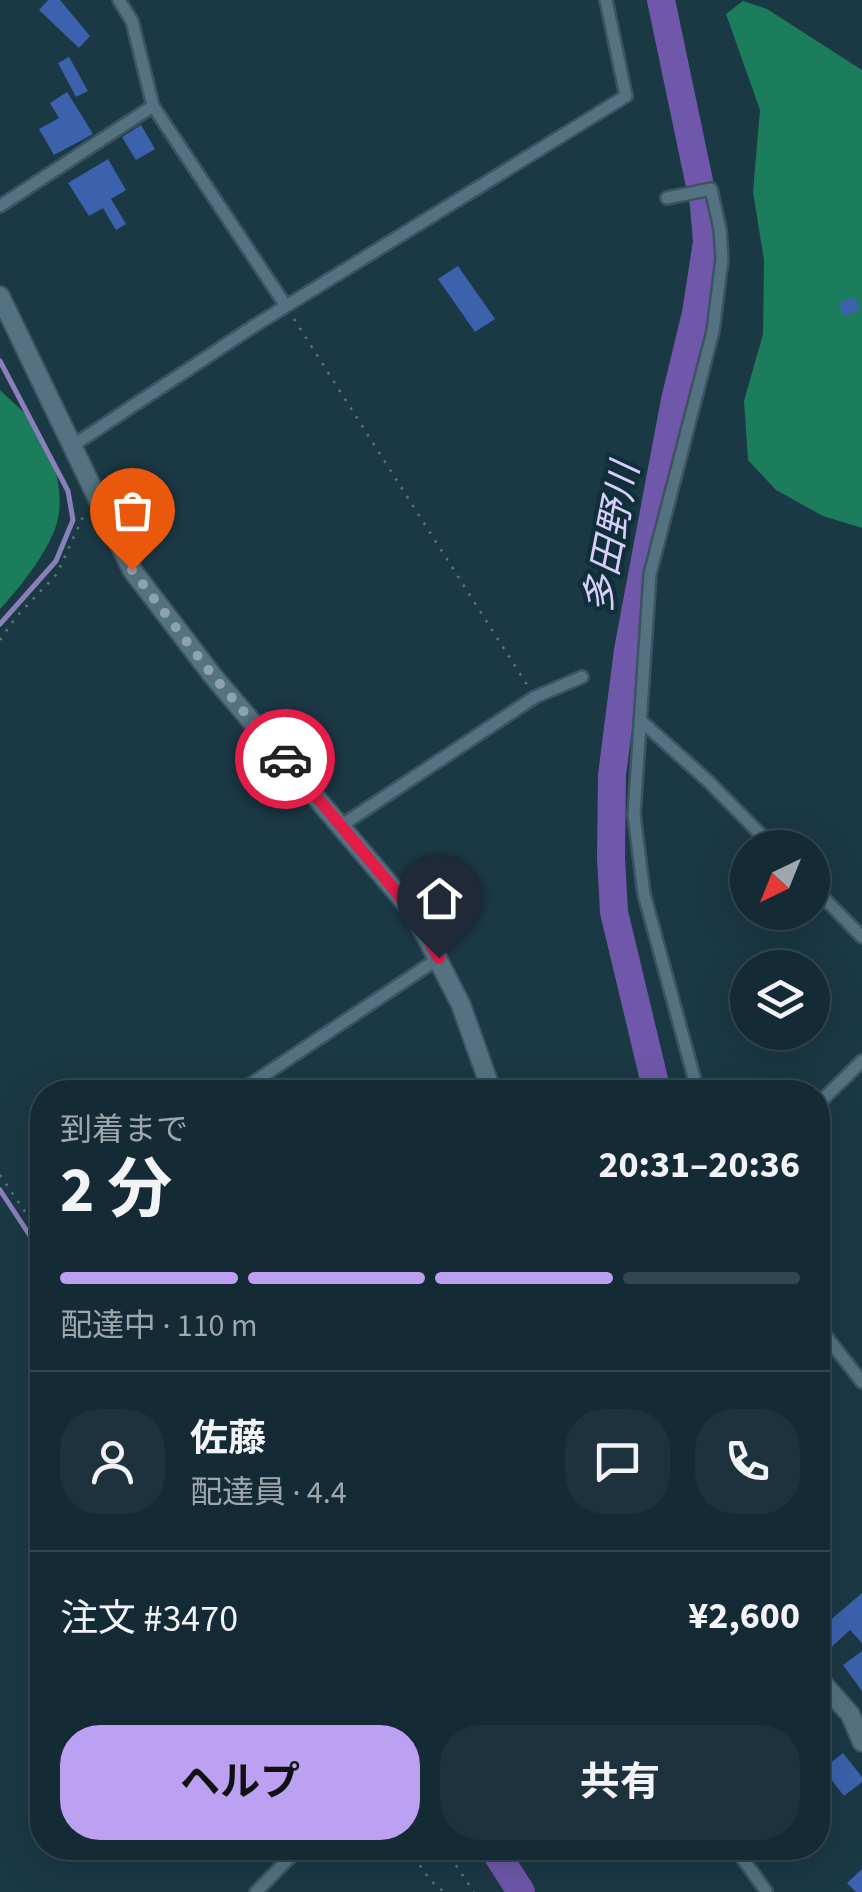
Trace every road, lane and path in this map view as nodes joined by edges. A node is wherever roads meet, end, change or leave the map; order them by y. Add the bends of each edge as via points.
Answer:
1 (119, 0) edge
2 (606, 0) edge
3 (153, 106) junction
4 (667, 198) dead end
5 (0, 206) edge
6 (0, 296) edge
7 (286, 306) junction
8 (72, 446) junction
9 (96, 497) junction
10 (0, 640) edge
11 (582, 677) dead end
12 (535, 698) junction
13 (640, 720) junction
14 (342, 825) junction
15 (756, 830) edge
16 (830, 904) edge
17 (862, 936) edge
18 (439, 958) junction
19 (862, 1061) edge
20 (258, 1080) edge
21 (488, 1080) edge
22 (695, 1080) edge
23 (830, 1092) edge
24 (0, 1174) edge
25 (30, 1215) edge
26 (830, 1341) edge
27 (862, 1382) edge
28 (830, 1692) edge
29 (862, 1742) edge
30 (287, 1860) edge
31 (416, 1860) edge
32 (452, 1860) edge
33 (743, 1860) edge
34 (256, 1892) edge
35 (444, 1892) edge
36 (474, 1892) edge
37 (766, 1892) edge

1 - 3 street via 132,21
2 - 7 street via 626,96
3 - 5 street
3 - 7 street
4 - 13 street via 711,189 722,259 713,331 650,574
6 - 8 main road
7 - 8 street
7 - 12 path
8 - 9 main road
9 - 10 path via 57,574
9 - 14 main road via 161,612
11 - 12 street
12 - 14 street
13 - 15 street
13 - 22 street via 634,815 644,894
14 - 18 main road via 414,913
16 - 17 street
18 - 20 street
18 - 21 main road
19 - 23 street
24 - 25 path
26 - 27 street
28 - 29 main road
30 - 34 street
31 - 35 path
32 - 36 path
33 - 37 street

